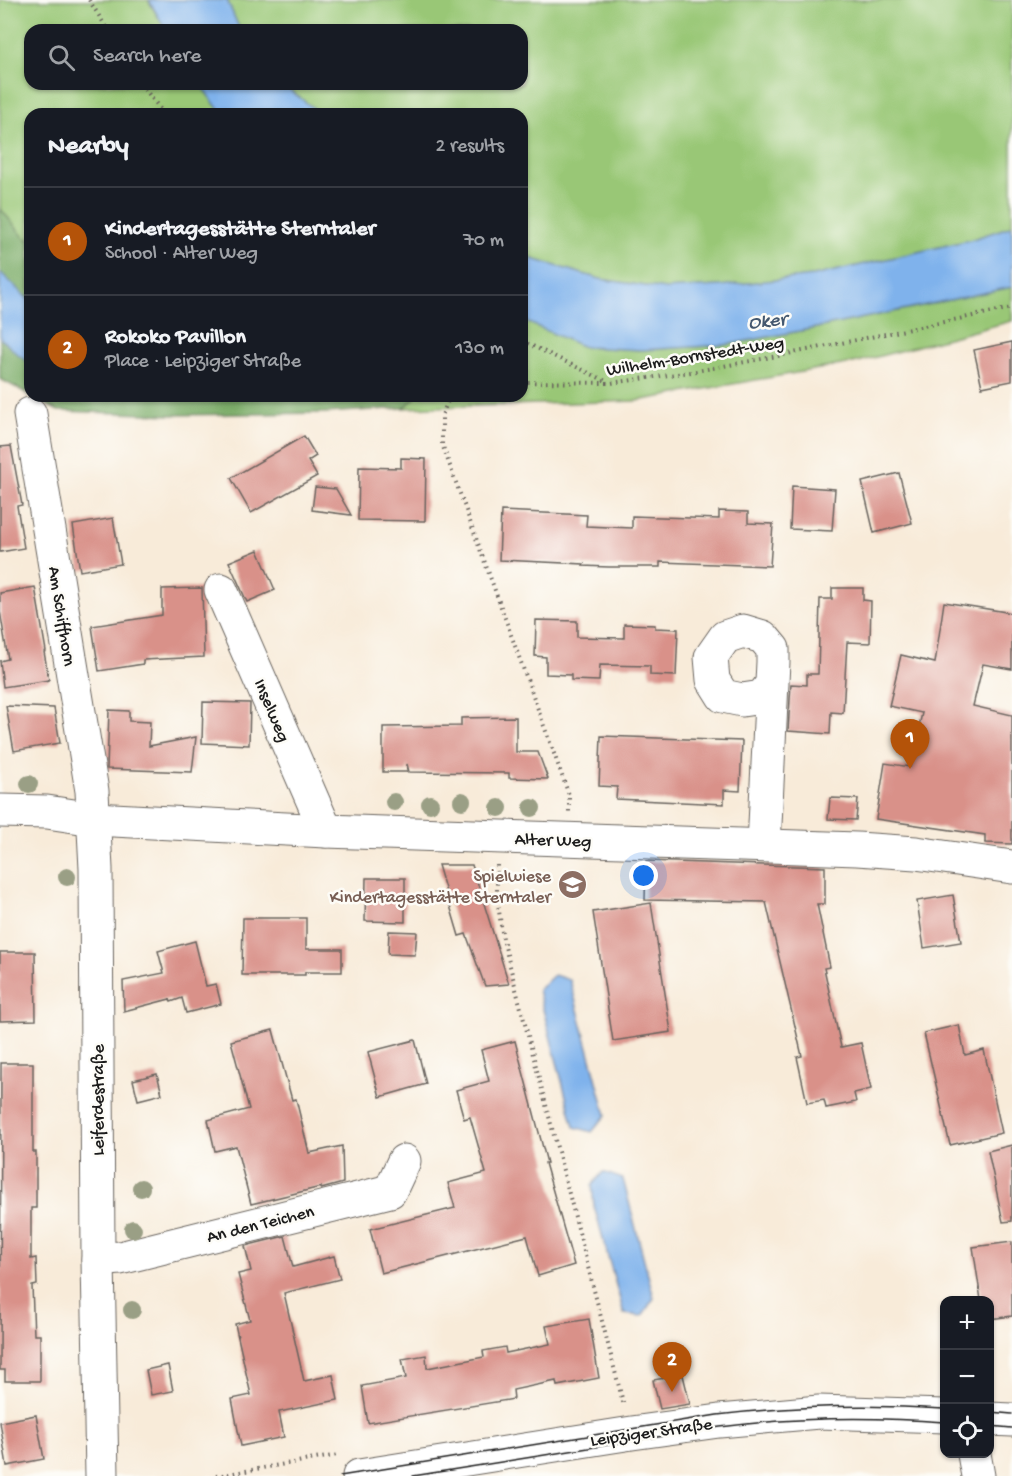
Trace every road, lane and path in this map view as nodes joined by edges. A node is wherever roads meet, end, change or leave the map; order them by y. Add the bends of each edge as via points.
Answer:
1 (89, 0) edge
2 (104, 24) edge
3 (146, 90) edge
4 (159, 108) edge
5 (1012, 308) edge
6 (528, 344) edge
7 (528, 382) edge
8 (611, 383) junction
9 (447, 402) edge
10 (30, 414) dead end
11 (221, 590) dead end
12 (772, 684) dead end
13 (0, 811) edge
14 (94, 819) junction
15 (326, 831) junction
16 (497, 837) junction
17 (570, 840) junction
18 (764, 845) junction
19 (1012, 867) edge
20 (404, 1161) dead end
21 (98, 1260) junction
22 (625, 1408) dead end
23 (940, 1416) edge
24 (994, 1419) edge
25 (1012, 1420) edge
26 (975, 1458) edge
27 (102, 1476) edge
28 (359, 1476) edge
29 (978, 1476) edge

1 - 2 path
3 - 4 path
5 - 8 path, Wilhelm-Bornstedt-Weg via 783,356
6 - 8 path
7 - 8 path, Wilhelm-Bornstedt-Weg
9 - 17 path via 442,415 442,444 569,795
10 - 14 street, Am Schiffhorn
11 - 15 street, Inselweg
12 - 18 street
13 - 14 street
14 - 15 street, Alter Weg
14 - 21 street, Leiferdestraße
15 - 16 street, Alter Weg
16 - 17 street, Alter Weg
16 - 22 path via 497,897 503,939
17 - 18 street, Alter Weg
18 - 19 street, Alter Weg via 916,853
20 - 21 street, An den Teichen via 390,1191 120,1258
21 - 27 street, Leiferdestraße
23 - 28 street, Leipziger Straße via 819,1412 719,1421
24 - 25 street
26 - 29 street

